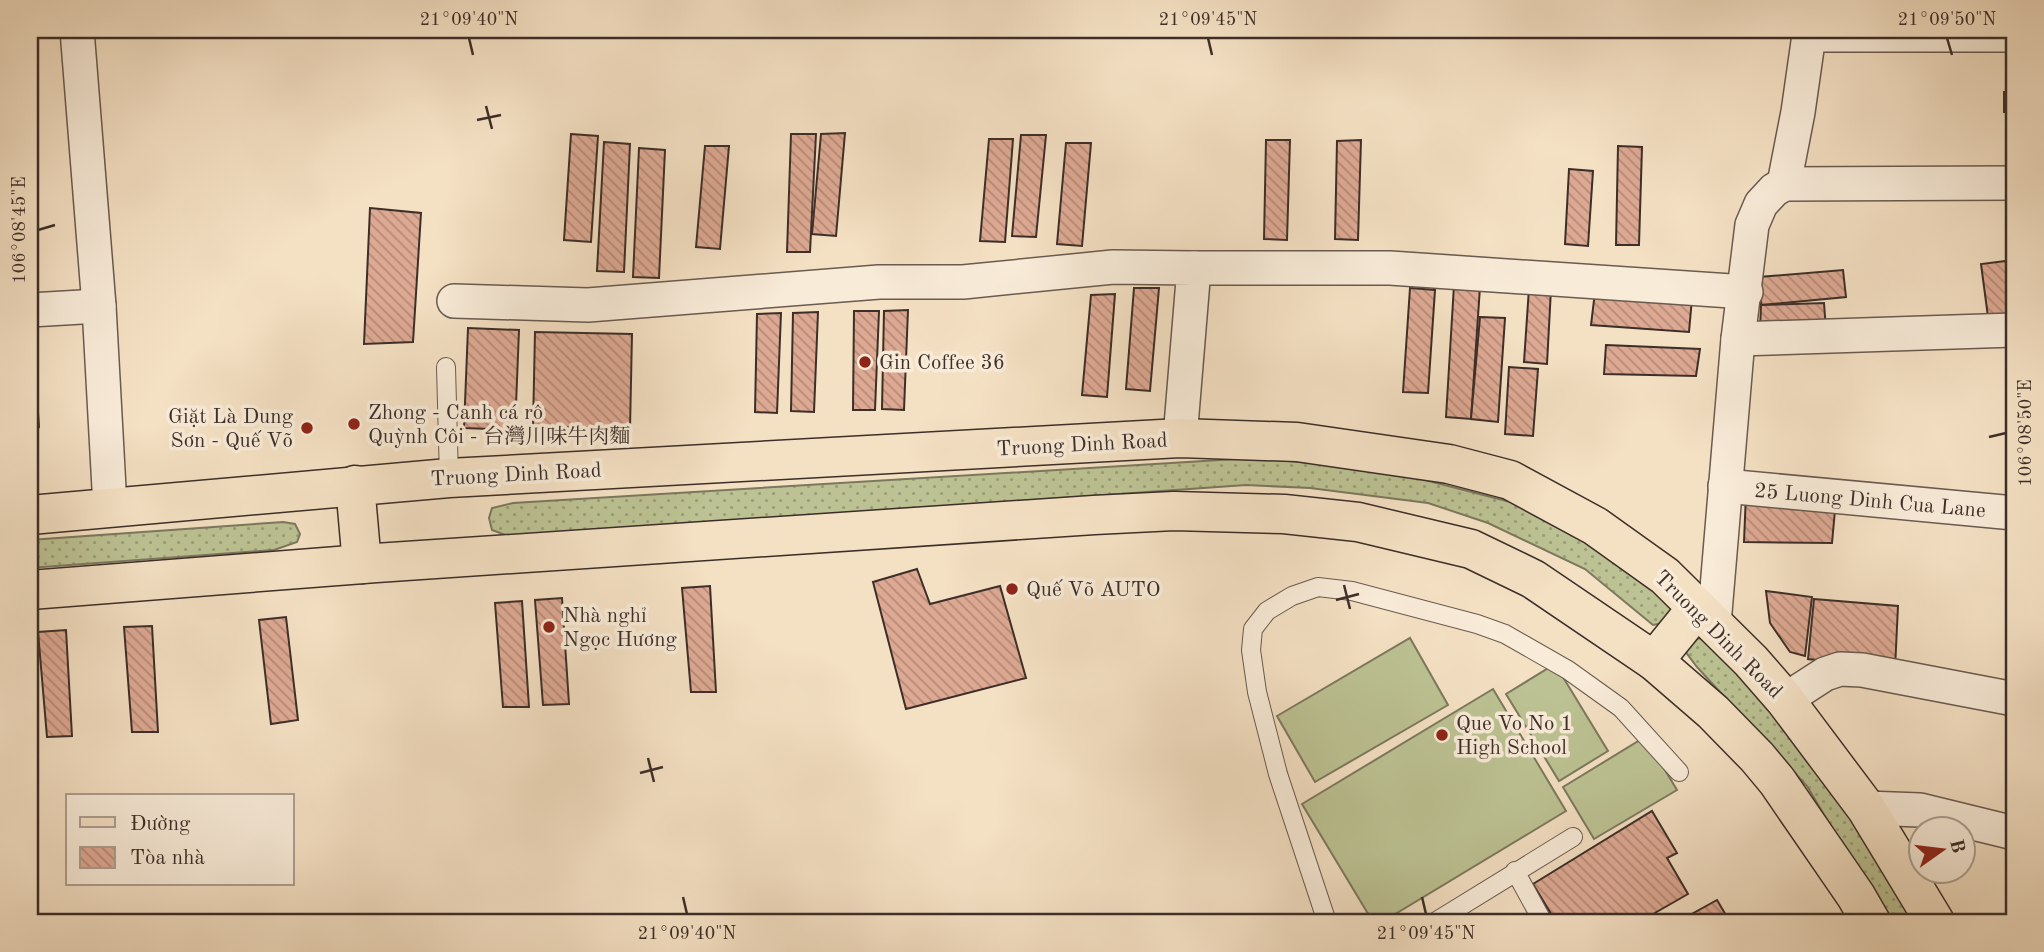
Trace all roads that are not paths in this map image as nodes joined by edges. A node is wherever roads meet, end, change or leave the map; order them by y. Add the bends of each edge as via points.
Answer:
1 (77, 30) edge
2 (2014, 35) edge
3 (2014, 183) edge
4 (1784, 184) junction
5 (1194, 268) junction
6 (1746, 292) junction
7 (454, 301) dead end
8 (99, 306) junction
9 (30, 310) edge
10 (2014, 330) edge
11 (1738, 339) junction
12 (446, 367) dead end
13 (1180, 438) junction
14 (449, 478) junction
15 (355, 485) junction
16 (1725, 486) junction
17 (110, 507) junction
18 (2014, 513) edge
19 (30, 515) edge
20 (362, 564) junction
21 (30, 590) edge
22 (1705, 616) junction
23 (1654, 662) junction
24 (2014, 699) edge
25 (1785, 700) junction
26 (1679, 772) dead end
27 (1866, 808) junction
28 (2014, 833) edge
29 (1573, 837) dead end
30 (1515, 871) junction
31 (1327, 922) edge
32 (1435, 922) edge
33 (1543, 922) edge
34 (1871, 922) edge
35 (1934, 922) edge

1 - 8 street
2 - 4 street via 1809,35
3 - 4 street
4 - 6 street via 1756,211
5 - 6 street via 1390,268
5 - 7 street via 1113,267 963,282 879,282 588,305
5 - 13 street
6 - 11 street
8 - 9 street
8 - 17 street
10 - 11 street
11 - 16 street
12 - 14 lane
13 - 14 main road, Truong Dinh Road
13 - 22 main road, Truong Dinh Road via 1297,442 1450,464 1510,480 1595,526 1665,576
14 - 15 main road, Truong Dinh Road
15 - 17 main road, Truong Dinh Road
15 - 20 main road
16 - 18 street, 25 Luong Dinh Cua Lane
16 - 22 street
17 - 19 main road, Truong Dinh Road
20 - 21 main road
20 - 23 main road via 1107,514 1284,514 1358,522 1471,549 1533,579
22 - 23 main road
22 - 25 main road, Truong Dinh Road
23 - 34 main road via 1757,757
24 - 25 street via 1840,669
25 - 27 main road, Truong Dinh Road
26 - 31 lane via 1621,708 1568,670 1505,634 1352,591 1318,587 1292,596 1267,611 1253,629 1251,650 1278,774
27 - 28 street via 1920,810
27 - 35 main road, Truong Dinh Road
29 - 30 lane
30 - 32 lane
30 - 33 lane

